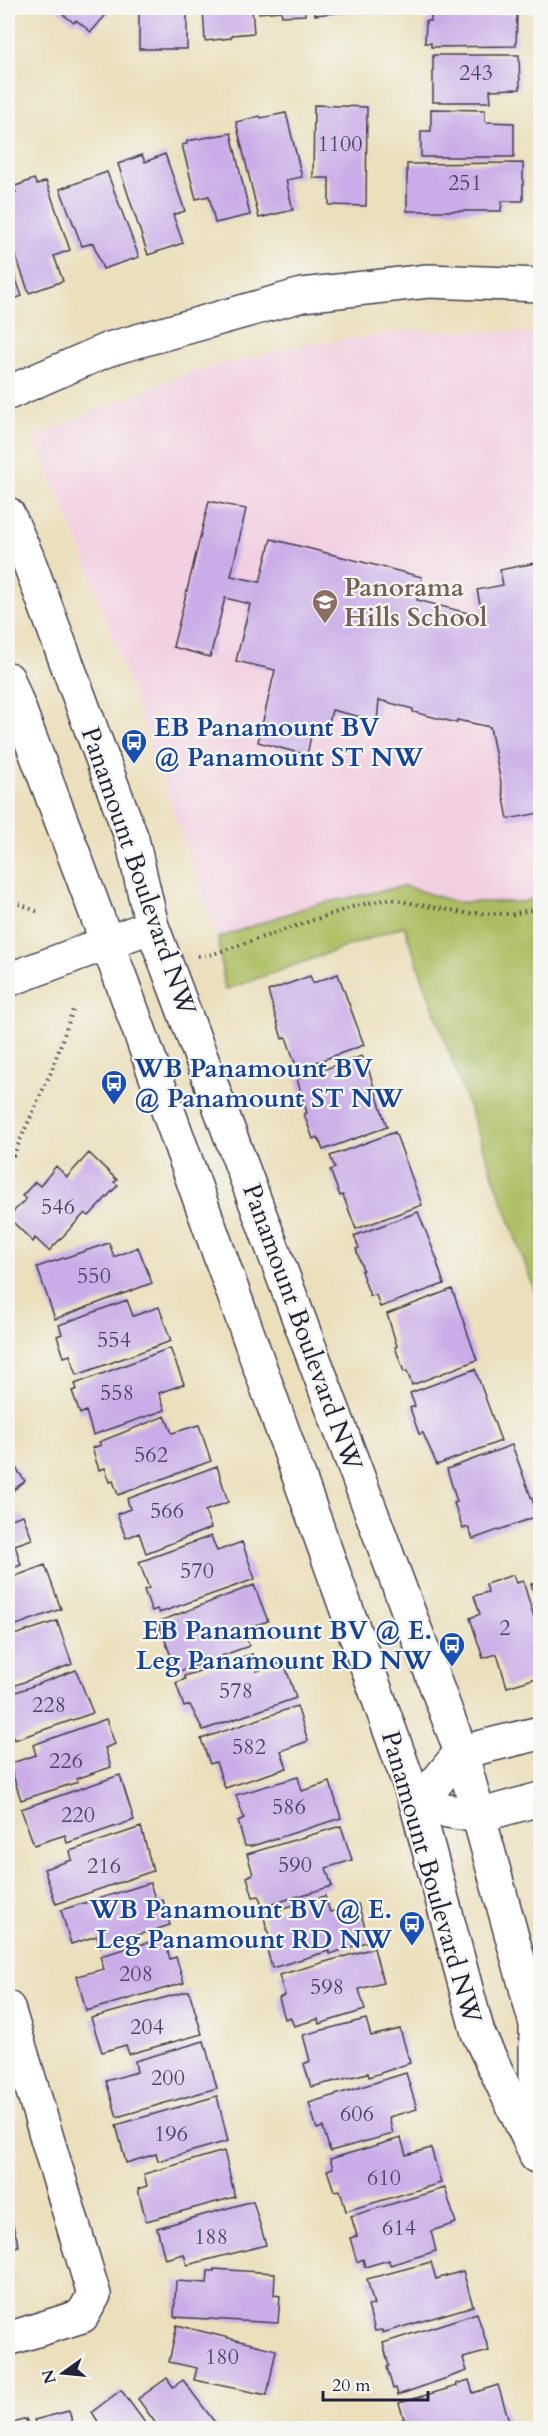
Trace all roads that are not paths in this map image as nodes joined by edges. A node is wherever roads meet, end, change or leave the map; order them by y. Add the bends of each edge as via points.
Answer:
1 (540, 285) edge
2 (8, 393) edge
3 (8, 514) edge
4 (8, 679) edge
5 (153, 926) junction
6 (107, 943) junction
7 (8, 980) edge
8 (540, 1733) edge
9 (461, 1752) junction
10 (540, 1799) edge
11 (417, 1806) junction
12 (478, 1816) junction
13 (8, 2008) edge
14 (538, 2164) edge
15 (8, 2339) edge

1 - 2 street via 429,281 302,295 109,349
3 - 5 street, Panamount Boulevard NW via 132,839
4 - 6 street, Panamount Boulevard NW
5 - 6 street
5 - 9 street, Panamount Boulevard NW
6 - 7 street
6 - 11 street, Panamount Boulevard NW
8 - 9 street
9 - 11 street
9 - 12 street, Panamount Boulevard NW
10 - 12 street
11 - 12 street
11 - 14 street, Panamount Boulevard NW via 478,2033
12 - 14 street, Panamount Boulevard NW via 536,2024
13 - 15 street via 94,2295 82,2316

